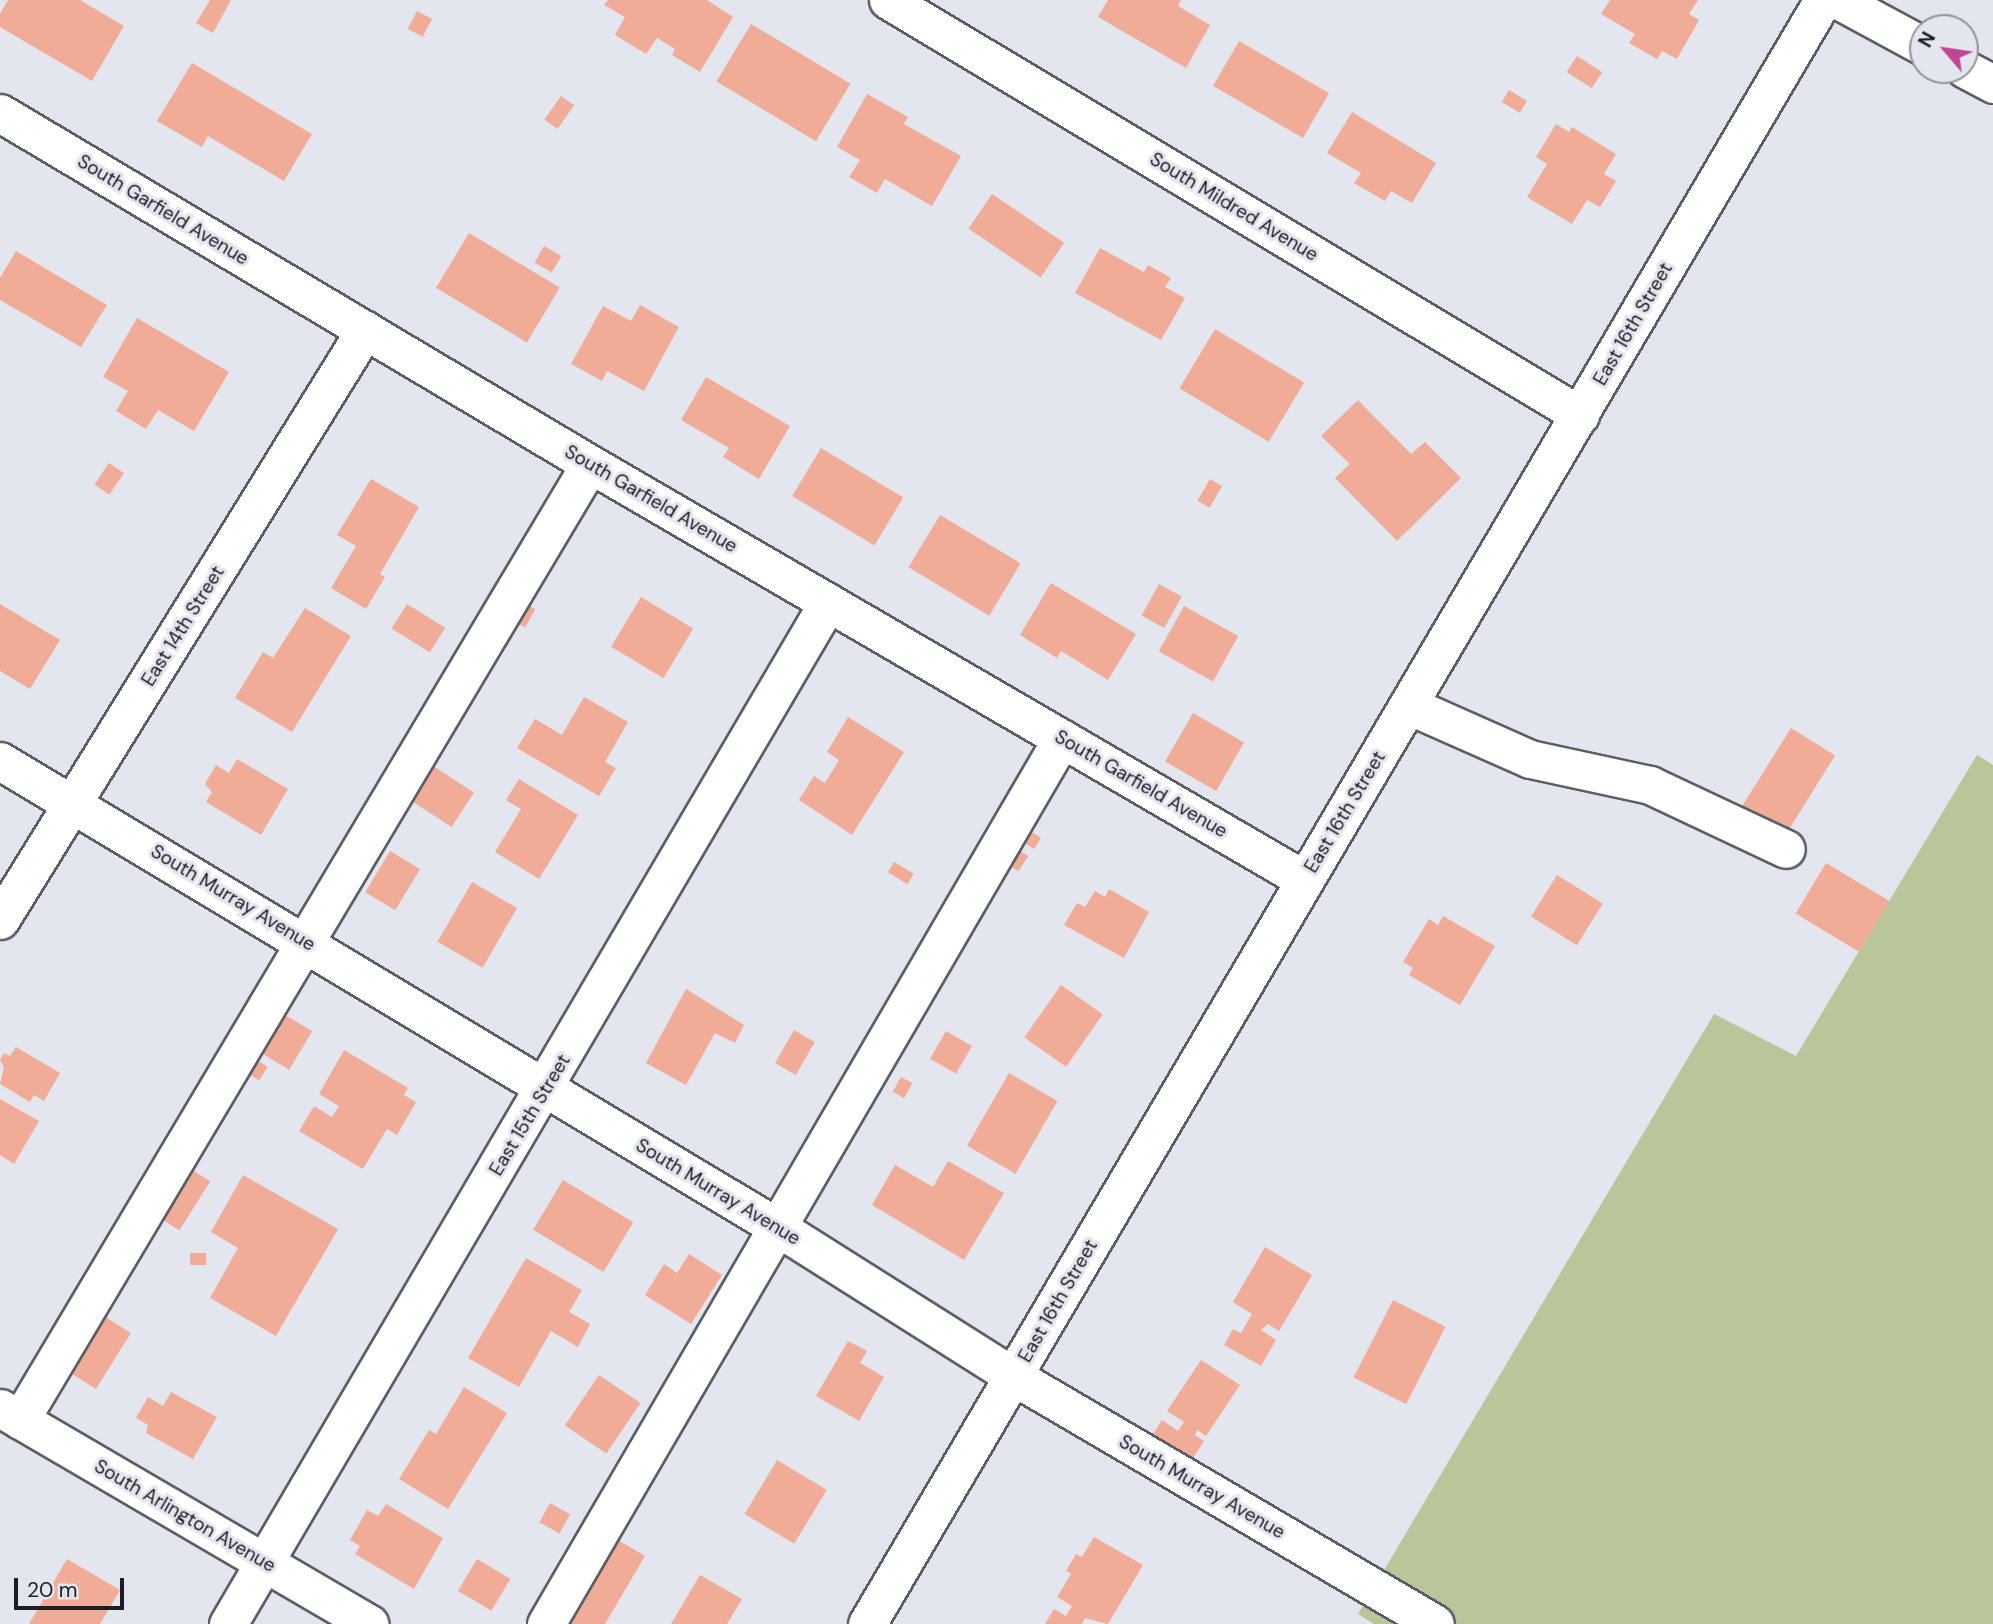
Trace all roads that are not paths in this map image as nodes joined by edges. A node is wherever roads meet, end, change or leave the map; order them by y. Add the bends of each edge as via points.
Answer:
1 (888, 0) edge
2 (1823, 0) edge
3 (1838, 0) edge
4 (1909, 38) edge
5 (0, 113) edge
6 (365, 330) junction
7 (1580, 415) junction
8 (590, 464) junction
9 (828, 602) junction
10 (1408, 705) junction
11 (1062, 738) junction
12 (0, 761) edge
13 (74, 803) junction
14 (1786, 849) dead end
15 (1305, 880) junction
16 (0, 920) edge
17 (308, 943) junction
18 (546, 1088) junction
19 (777, 1227) junction
20 (1013, 1376) junction
21 (10, 1414) edge
22 (264, 1562) junction
23 (228, 1624) edge
24 (369, 1624) edge
25 (546, 1624) edge
26 (867, 1624) edge
27 (1436, 1624) edge

1 - 7 street, South Mildred Avenue
2 - 7 street, East 16th Street
3 - 4 street
5 - 6 street, South Garfield Avenue
6 - 8 street, South Garfield Avenue
6 - 13 street, East 14th Street
7 - 10 street, East 16th Street
8 - 9 street, South Garfield Avenue
8 - 17 street
9 - 11 street, South Garfield Avenue
9 - 18 street, East 15th Street
10 - 14 street via 1530,759 1650,785
10 - 15 street, East 16th Street
11 - 15 street, South Garfield Avenue
11 - 19 street
12 - 13 street, South Murray Avenue
13 - 16 street, East 14th Street
13 - 17 street, South Murray Avenue
15 - 20 street, East 16th Street
17 - 18 street, South Murray Avenue
17 - 21 street
18 - 19 street, South Murray Avenue
18 - 22 street, East 15th Street
19 - 20 street, South Murray Avenue
19 - 25 street
20 - 26 street, East 16th Street
20 - 27 street, South Murray Avenue
21 - 22 street, South Arlington Avenue
22 - 23 street, East 15th Street
22 - 24 street, South Arlington Avenue

